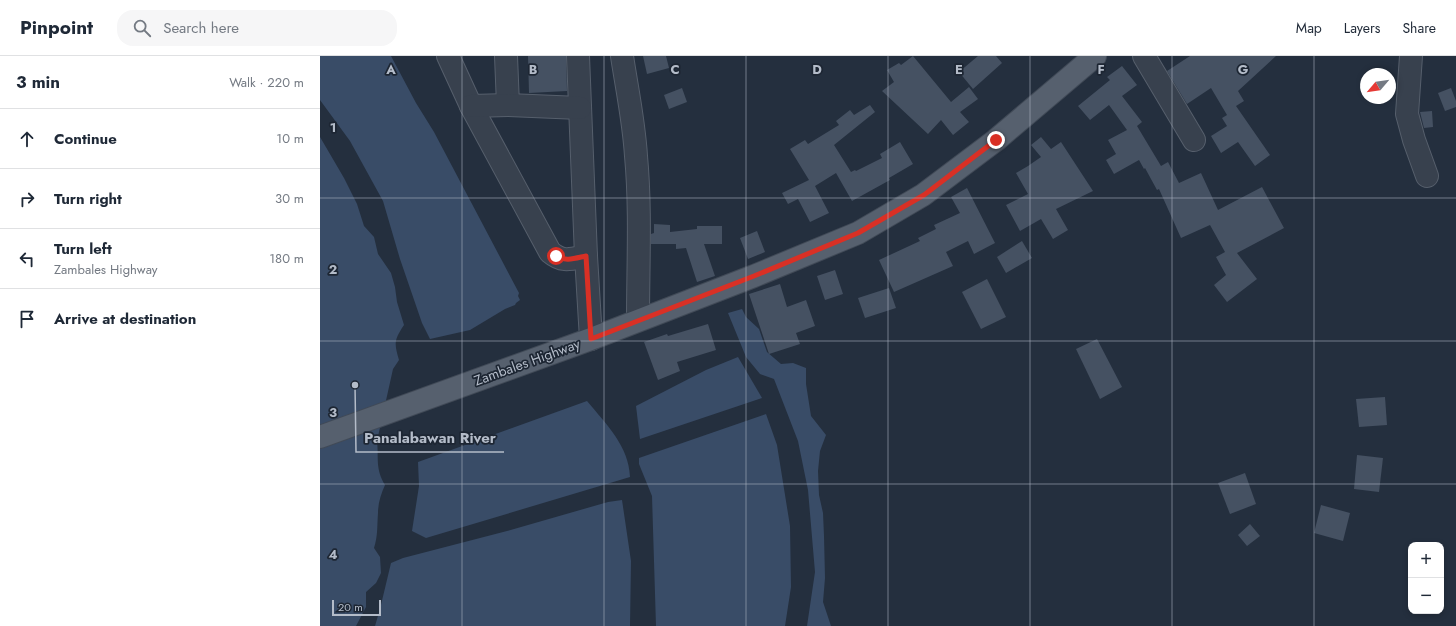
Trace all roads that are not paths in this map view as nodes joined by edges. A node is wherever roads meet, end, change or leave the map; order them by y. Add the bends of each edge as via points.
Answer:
1 (448, 56) edge
2 (506, 56) edge
3 (578, 56) edge
4 (622, 56) edge
5 (1095, 56) edge
6 (1144, 56) edge
7 (1411, 56) edge
8 (508, 105) junction
9 (471, 106) junction
10 (580, 108) junction
11 (1194, 140) dead end
12 (1428, 176) dead end
13 (586, 256) junction
14 (638, 320) junction
15 (591, 339) junction
16 (320, 437) edge

1 - 9 street
2 - 8 street
3 - 10 street
4 - 14 street via 636,155
5 - 14 main road, Zambales Highway via 996,140 924,195 864,229 754,276
6 - 11 street
7 - 12 street via 1407,114
8 - 9 street
8 - 10 street
9 - 13 street via 550,252 565,260
10 - 13 street
13 - 15 street
14 - 15 main road, Zambales Highway
15 - 16 main road, Zambales Highway

